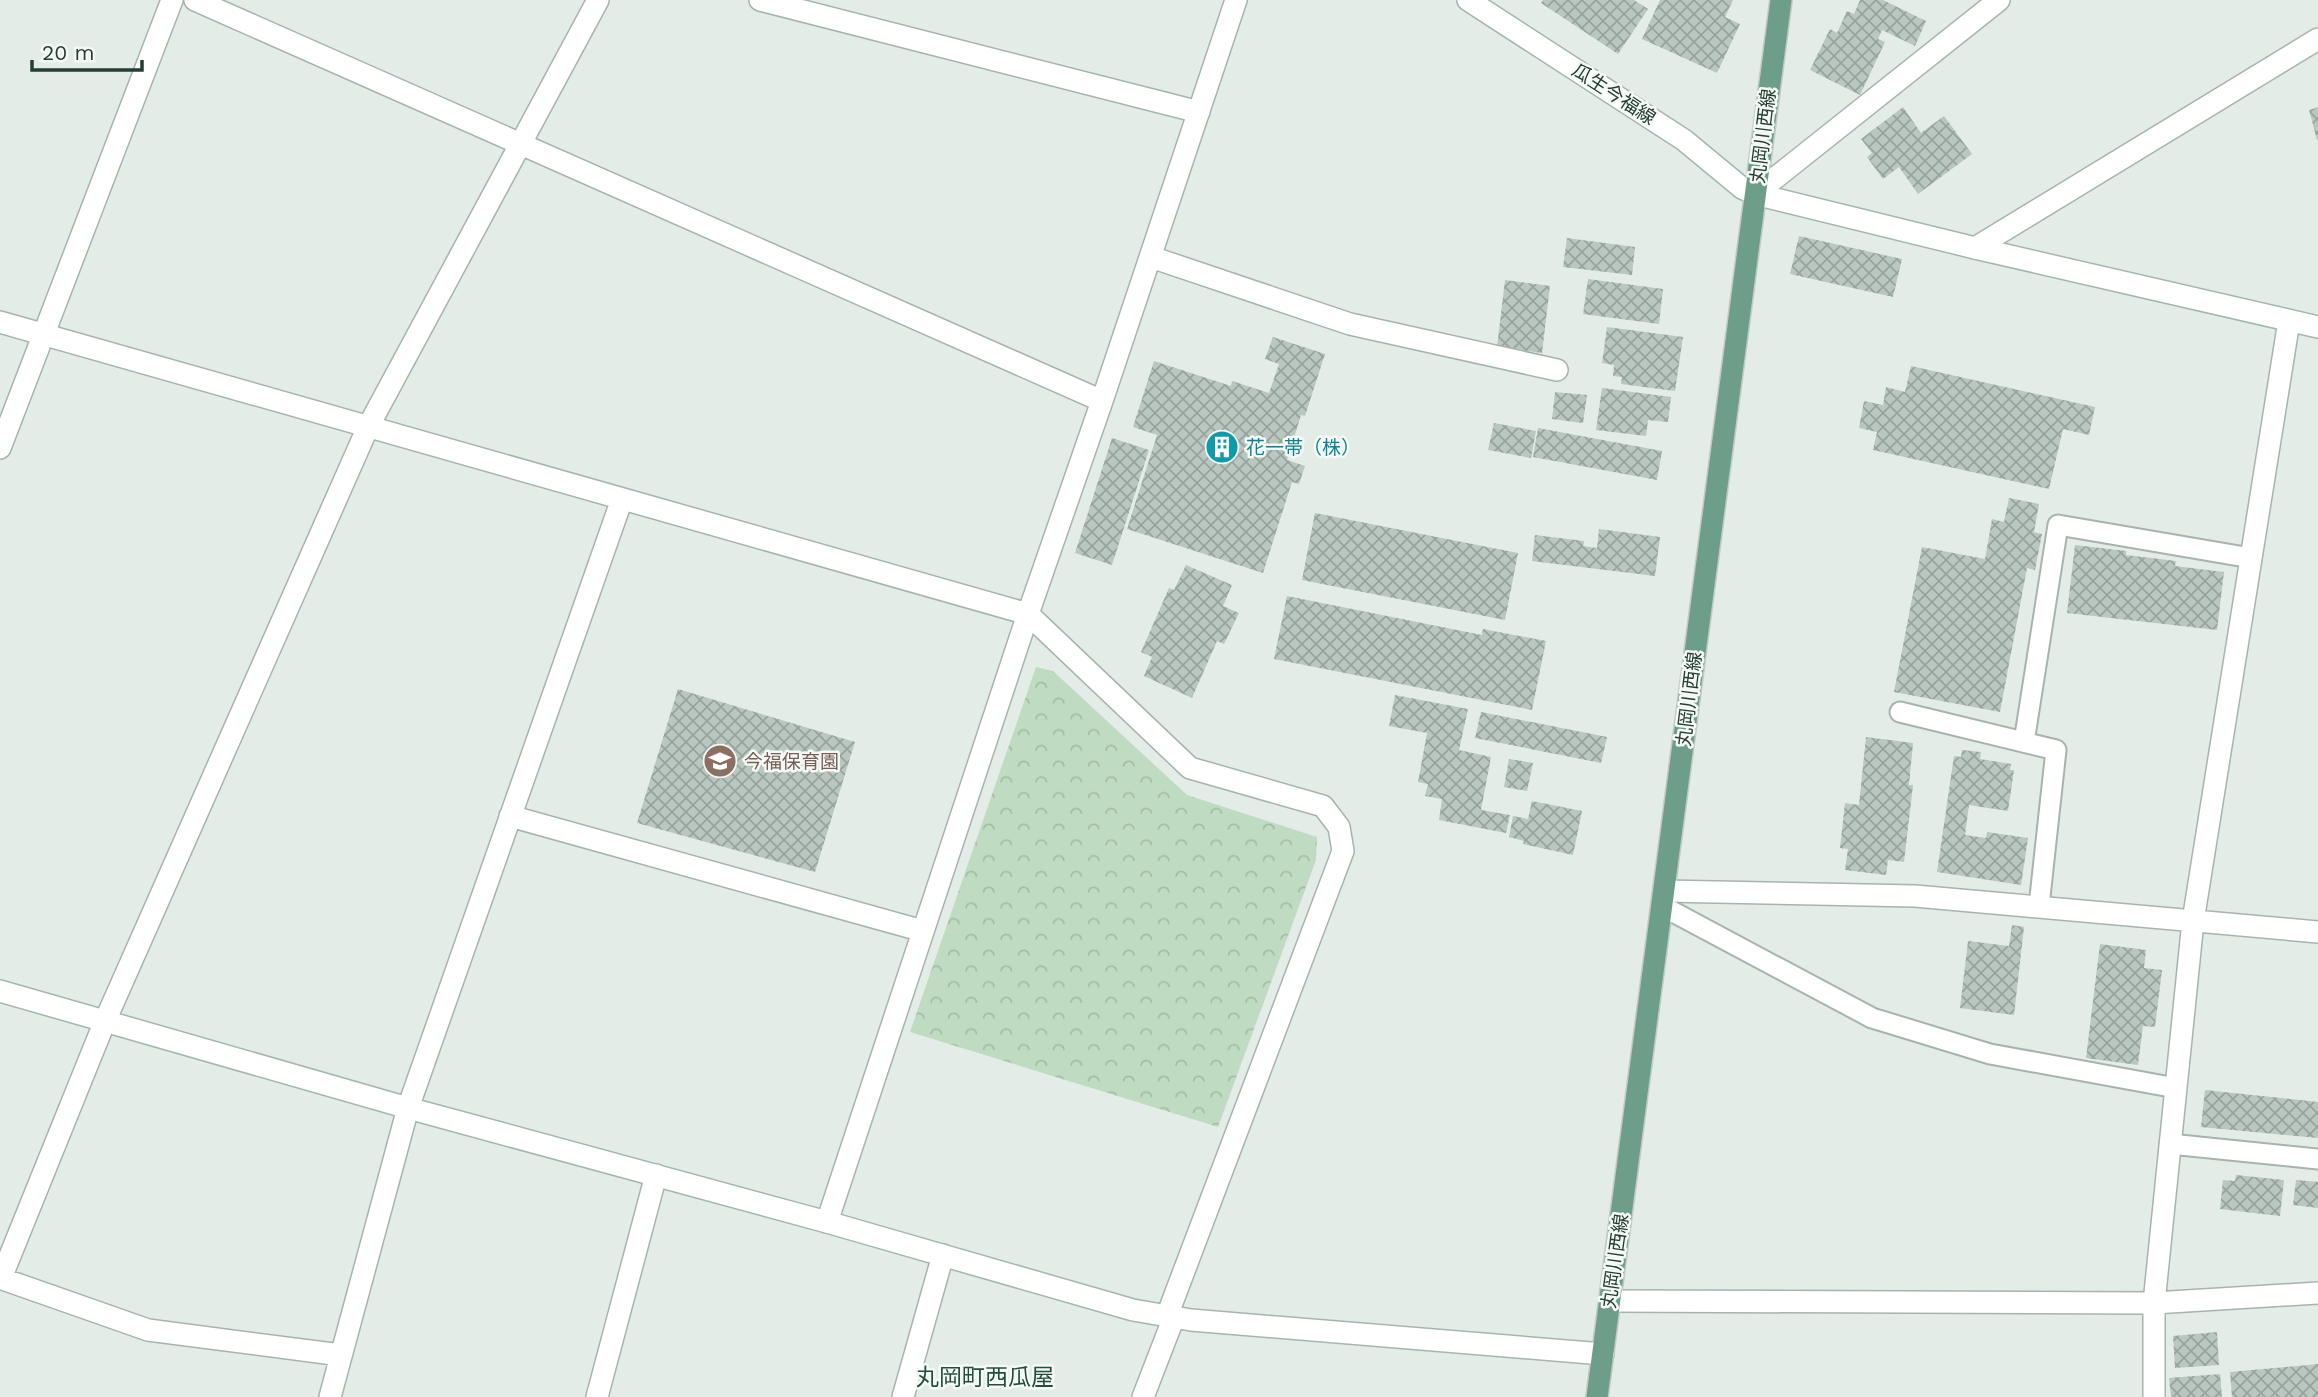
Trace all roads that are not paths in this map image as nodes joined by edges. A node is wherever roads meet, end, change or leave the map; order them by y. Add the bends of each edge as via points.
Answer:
1 (172, 0) edge
2 (195, 0) edge
3 (597, 0) edge
4 (760, 0) edge
5 (1236, 0) edge
6 (1468, 0) edge
7 (1781, 0) edge
8 (1999, 0) edge
9 (2318, 39) edge
10 (1199, 112) junction
11 (520, 144) junction
12 (1755, 194) junction
13 (1975, 248) junction
14 (1151, 257) junction
15 (0, 321) edge
16 (2289, 321) junction
17 (2318, 327) edge
18 (45, 334) junction
19 (1557, 370) dead end
20 (1102, 401) junction
21 (368, 427) junction
22 (0, 448) edge
23 (622, 499) junction
24 (2251, 558) junction
25 (1028, 614) junction
26 (1900, 712) dead end
27 (2024, 742) junction
28 (510, 816) junction
29 (1663, 898) junction
30 (2039, 906) junction
31 (2193, 921) junction
32 (923, 931) junction
33 (2318, 932) edge
34 (0, 991) edge
35 (105, 1021) junction
36 (2176, 1088) junction
37 (408, 1108) junction
38 (2170, 1144) junction
39 (2318, 1159) edge
40 (656, 1175) junction
41 (827, 1222) junction
42 (943, 1255) junction
43 (1, 1278) edge
44 (2318, 1293) edge
45 (1610, 1301) junction
46 (2154, 1303) junction
47 (1170, 1317) junction
48 (1603, 1354) junction
49 (341, 1355) junction
50 (330, 1397) edge
51 (597, 1397) edge
52 (903, 1397) edge
53 (1143, 1397) edge
54 (1597, 1397) edge
55 (2154, 1397) edge

1 - 18 street
2 - 11 street
3 - 11 street
4 - 10 street
5 - 10 street
6 - 12 street, 瓜生今福線 via 1684,139
7 - 12 main road, 丸岡川西線
8 - 12 street
9 - 13 street
10 - 14 street
11 - 20 street
11 - 21 street
12 - 13 street
12 - 29 main road, 丸岡川西線
13 - 16 street
14 - 19 street via 1350,324
14 - 20 street
15 - 18 street
16 - 17 street
16 - 24 street
18 - 21 street
18 - 22 street
20 - 25 street
21 - 23 street
21 - 35 street
23 - 25 street
23 - 28 street
24 - 27 lane via 2058,525
24 - 31 street
25 - 32 street
25 - 47 street via 1190,768 1323,806 1339,827 1343,851
26 - 27 lane
27 - 30 lane via 2056,750
28 - 32 street
28 - 37 street
29 - 30 street via 1915,896
29 - 36 lane via 1872,1018 1990,1054
29 - 45 main road, 丸岡川西線
30 - 31 street
31 - 33 street
31 - 36 street
32 - 41 street
34 - 35 street
35 - 37 street
35 - 43 street
36 - 38 street
37 - 40 street
37 - 49 street
38 - 39 lane
38 - 46 street
40 - 41 street
40 - 51 street
41 - 42 street
42 - 47 street
42 - 52 street
43 - 49 street via 148,1330
44 - 46 street
45 - 46 street
45 - 48 main road, 丸岡川西線
46 - 55 street
47 - 48 street
47 - 53 street
48 - 54 main road, 丸岡川西線
49 - 50 street

